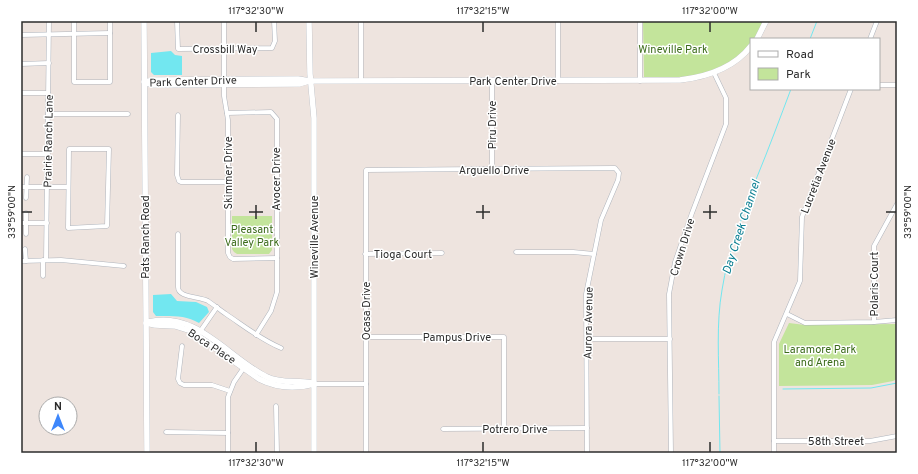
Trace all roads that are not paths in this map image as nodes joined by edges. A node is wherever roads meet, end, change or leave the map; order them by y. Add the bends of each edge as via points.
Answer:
1 (49, 21) edge
2 (74, 21) edge
3 (110, 21) edge
4 (144, 21) edge
5 (177, 21) edge
6 (224, 21) edge
7 (274, 21) edge
8 (309, 21) edge
9 (361, 21) edge
10 (558, 21) edge
11 (640, 21) edge
12 (766, 21) edge
13 (877, 21) edge
14 (110, 33) junction
15 (49, 34) junction
16 (74, 34) junction
17 (21, 35) edge
18 (758, 38) edge
19 (870, 38) edge
20 (750, 47) edge
21 (224, 49) junction
22 (49, 63) junction
23 (21, 64) edge
24 (714, 73) junction
25 (558, 80) junction
26 (640, 80) junction
27 (310, 81) junction
28 (361, 81) junction
29 (492, 81) junction
30 (144, 82) junction
31 (224, 82) junction
32 (880, 85) edge
33 (897, 85) edge
34 (851, 90) edge
35 (21, 93) edge
36 (48, 93) junction
37 (227, 113) junction
38 (48, 114) junction
39 (128, 114) dead end
40 (178, 116) dead end
41 (21, 154) edge
42 (48, 154) junction
43 (366, 170) joint
44 (492, 170) junction
45 (619, 173) joint
46 (27, 177) dead end
47 (228, 182) junction
48 (21, 187) edge
49 (27, 187) junction
50 (47, 187) junction
51 (68, 187) junction
52 (26, 198) dead end
53 (897, 204) edge
54 (26, 213) dead end
55 (21, 223) edge
56 (26, 223) junction
57 (47, 223) junction
58 (26, 234) dead end
59 (178, 234) dead end
60 (26, 250) dead end
61 (516, 252) dead end
62 (442, 253) dead end
63 (365, 254) junction
64 (594, 254) junction
65 (277, 258) junction
66 (45, 260) junction
67 (23, 261) edge
68 (124, 266) dead end
69 (43, 276) dead end
70 (217, 307) junction
71 (787, 314) junction
72 (897, 320) edge
73 (874, 322) junction
74 (146, 323) junction
75 (199, 333) junction
76 (256, 335) junction
77 (366, 337) junction
78 (587, 339) junction
79 (670, 339) junction
80 (182, 346) dead end
81 (281, 348) dead end
82 (245, 366) junction
83 (314, 384) junction
84 (366, 384) junction
85 (230, 391) junction
86 (276, 406) dead end
87 (504, 428) junction
88 (587, 428) junction
89 (443, 429) dead end
90 (166, 432) dead end
91 (228, 433) junction
92 (897, 436) edge
93 (774, 441) junction
94 (147, 453) edge
95 (228, 453) edge
96 (277, 453) edge
97 (314, 453) edge
98 (366, 453) edge
99 (586, 453) edge
100 (671, 453) edge
101 (774, 453) edge

1 - 15 street, Prairie Ranch Lane
2 - 16 street
3 - 14 street
4 - 30 street, Pats Ranch Road
5 - 21 street, Crossbill Way via 178,49
6 - 21 street, Skimmer Drive
7 - 21 street, Crossbill Way via 275,41 272,48
8 - 27 street, Wineville Avenue
9 - 28 street
10 - 25 street
11 - 26 street
12 - 18 street
13 - 19 street
14 - 16 street
14 - 16 street via 110,82 74,82
15 - 16 street
15 - 17 street
15 - 22 street, Prairie Ranch Lane
20 - 24 street, Park Center Drive via 732,64
21 - 31 street, Skimmer Drive
22 - 23 street
22 - 36 street, Prairie Ranch Lane
24 - 26 street, Park Center Drive via 680,80
24 - 79 street, Crown Drive via 726,98 726,124 675,262 669,294
25 - 26 street, Park Center Drive
25 - 29 street, Park Center Drive
27 - 28 street, Park Center Drive
27 - 31 street, Park Center Drive via 298,79
27 - 83 street, Wineville Avenue via 314,118
28 - 29 street, Park Center Drive
29 - 44 street, Piru Drive
30 - 31 street, Park Center Drive
30 - 74 street, Pats Ranch Road
31 - 37 street, Skimmer Drive
32 - 33 street
34 - 71 street, Lucretia Avenue via 802,217 800,281
35 - 36 street
36 - 38 street, Prairie Ranch Lane
37 - 47 street, Skimmer Drive
37 - 65 street, Avocer Drive via 271,112 277,119
38 - 39 street
38 - 42 street, Prairie Ranch Lane
40 - 47 street via 179,181
41 - 42 street
42 - 50 street, Prairie Ranch Lane
43 - 44 street, Arguello Drive
43 - 63 street, Ocasa Drive
44 - 45 street, Arguello Drive via 615,168
45 - 64 street, Aurora Avenue via 613,196 601,220
46 - 49 street
47 - 65 street, Skimmer Drive via 230,257
48 - 49 street
49 - 50 street
49 - 52 street
50 - 51 street
50 - 57 street, Prairie Ranch Lane
51 - 51 street via 68,228 107,226 108,149 69,149
53 - 73 street, Polaris Court via 874,246
54 - 56 street
55 - 56 street
56 - 57 street
56 - 58 street
57 - 66 street, Prairie Ranch Lane
59 - 70 street via 180,294 202,299
60 - 67 street
61 - 64 street
62 - 63 street, Tioga Court
63 - 77 street, Ocasa Drive
64 - 78 street, Aurora Avenue via 586,294
65 - 76 street, Avocer Drive via 275,302
66 - 67 street
66 - 68 street
66 - 69 street, Prairie Ranch Lane
70 - 75 street
70 - 76 street
71 - 73 street via 805,323
71 - 93 street, Lucretia Avenue via 774,342
72 - 73 street
74 - 75 street, Boca Place via 168,325
74 - 94 street, Pats Ranch Road
75 - 82 street, Boca Place
76 - 81 street
77 - 84 street, Ocasa Drive
77 - 87 street, Pampus Drive via 504,337
78 - 79 street
78 - 88 street, Aurora Avenue
79 - 100 street, Crown Drive
80 - 85 street via 178,379 180,383 212,385
82 - 83 street, Boca Place via 259,379 275,386 303,387
82 - 85 street
83 - 84 street, Boca Place
83 - 97 street, Wineville Avenue
84 - 98 street, Ocasa Drive
85 - 91 street
86 - 96 street
87 - 88 street, Potrero Drive
87 - 89 street, Potrero Drive
88 - 99 street, Aurora Avenue
90 - 91 street
91 - 95 street
92 - 93 street, 58th Street via 870,441
93 - 101 street, Lucretia Avenue

